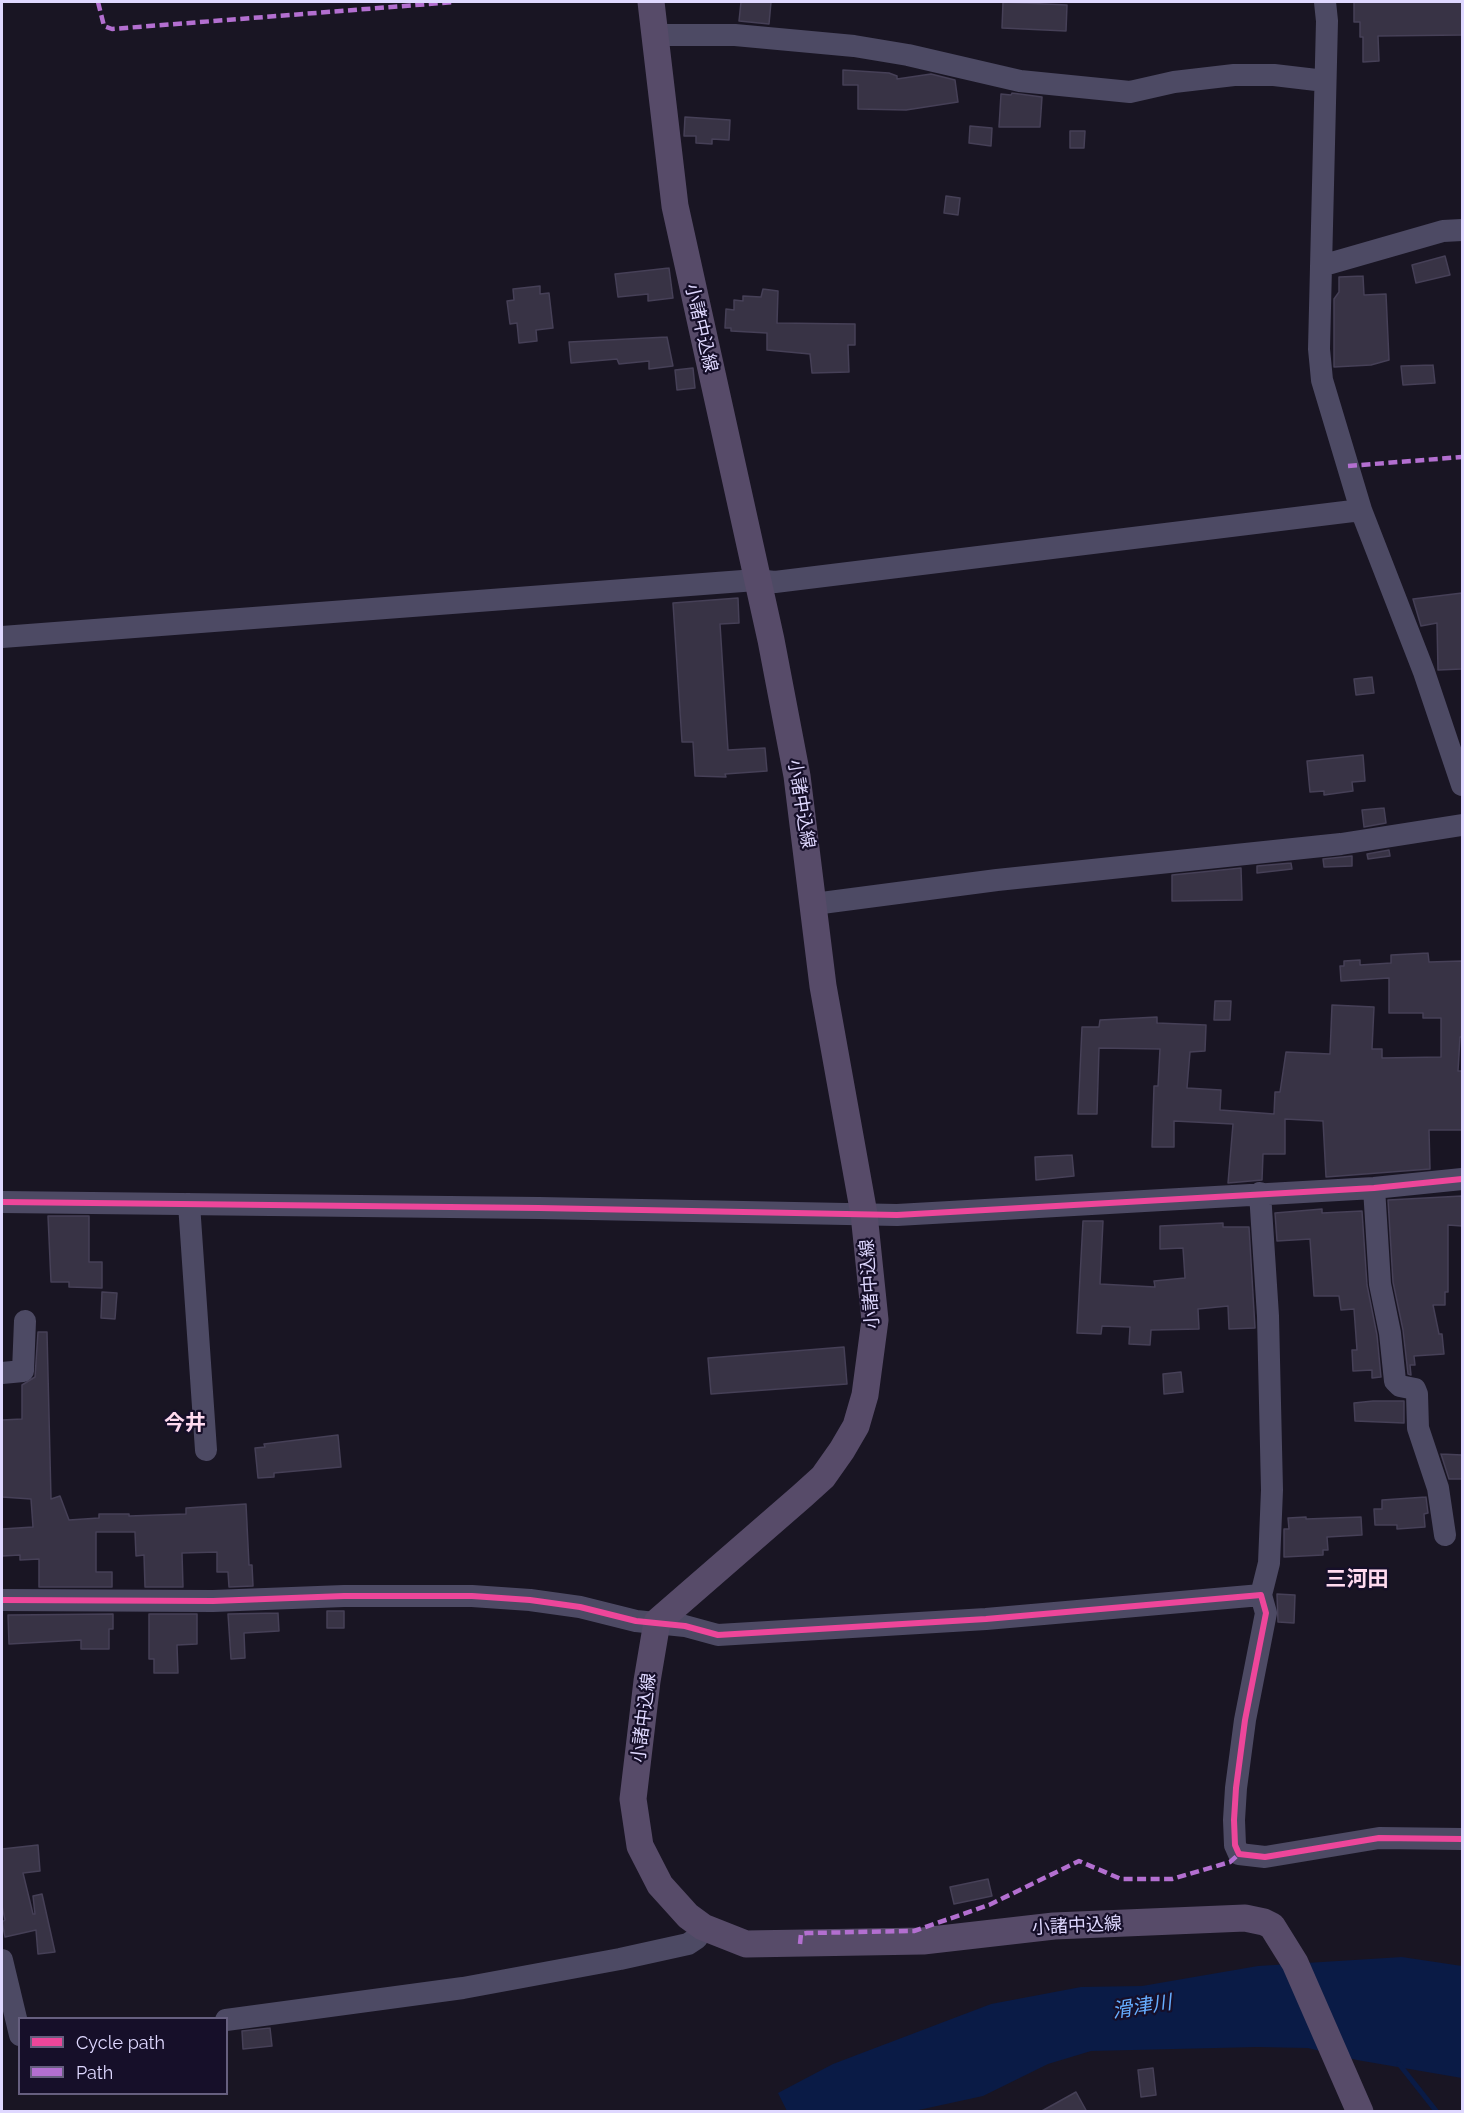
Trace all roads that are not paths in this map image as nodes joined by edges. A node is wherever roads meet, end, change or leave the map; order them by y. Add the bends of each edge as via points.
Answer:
1 (651, 2) edge
2 (1325, 2) edge
3 (654, 35) junction
4 (1324, 81) junction
5 (1462, 230) edge
6 (1321, 266) junction
7 (1361, 510) junction
8 (756, 580) junction
9 (2, 637) edge
10 (1462, 785) edge
11 (1462, 825) edge
12 (814, 904) junction
13 (1462, 1179) edge
14 (1374, 1188) junction
15 (1260, 1193) junction
16 (2, 1202) edge
17 (189, 1204) junction
18 (864, 1214) junction
19 (25, 1321) dead end
20 (2, 1373) edge
21 (206, 1450) dead end
22 (1445, 1535) dead end
23 (1261, 1595) junction
24 (2, 1600) edge
25 (657, 1622) junction
26 (1462, 1839) edge
27 (703, 1927) junction
28 (2, 1960) edge
29 (228, 2020) edge
30 (18, 2027) edge
31 (1360, 2112) edge

1 - 3 main road, 小諸中込線
2 - 4 street
3 - 4 street via 735,35 854,46 1020,81 1130,92 1234,75
3 - 8 main road, 小諸中込線 via 675,206
4 - 6 street
5 - 6 street via 1443,231
6 - 7 street via 1322,380
7 - 8 street via 775,582
7 - 10 street via 1424,672
8 - 9 street
8 - 12 main road, 小諸中込線 via 797,776
11 - 12 street via 1341,844 1008,878
12 - 18 main road, 小諸中込線 via 831,1039
13 - 14 street
14 - 15 street
14 - 22 street via 1380,1284 1395,1382 1415,1389 1417,1394 1418,1428 1438,1488
15 - 18 street
15 - 23 street via 1268,1316 1272,1490 1269,1563
16 - 17 street
17 - 18 street
17 - 21 street
18 - 25 main road, 小諸中込線 via 875,1320 870,1371 856,1426 823,1477
19 - 20 street via 23,1371
23 - 25 street via 986,1619 718,1635
23 - 26 street via 1266,1613 1236,1788 1235,1845 1239,1854 1265,1857 1379,1838
24 - 25 street via 472,1596 530,1599
25 - 27 main road, 小諸中込線 via 633,1799 635,1826 640,1846 660,1885
27 - 29 street via 688,1944 620,1959 463,1988
27 - 31 main road, 小諸中込線 via 746,1944 770,1945 923,1941 1054,1926 1245,1918 1264,1922 1277,1933 1295,1963
28 - 30 street

